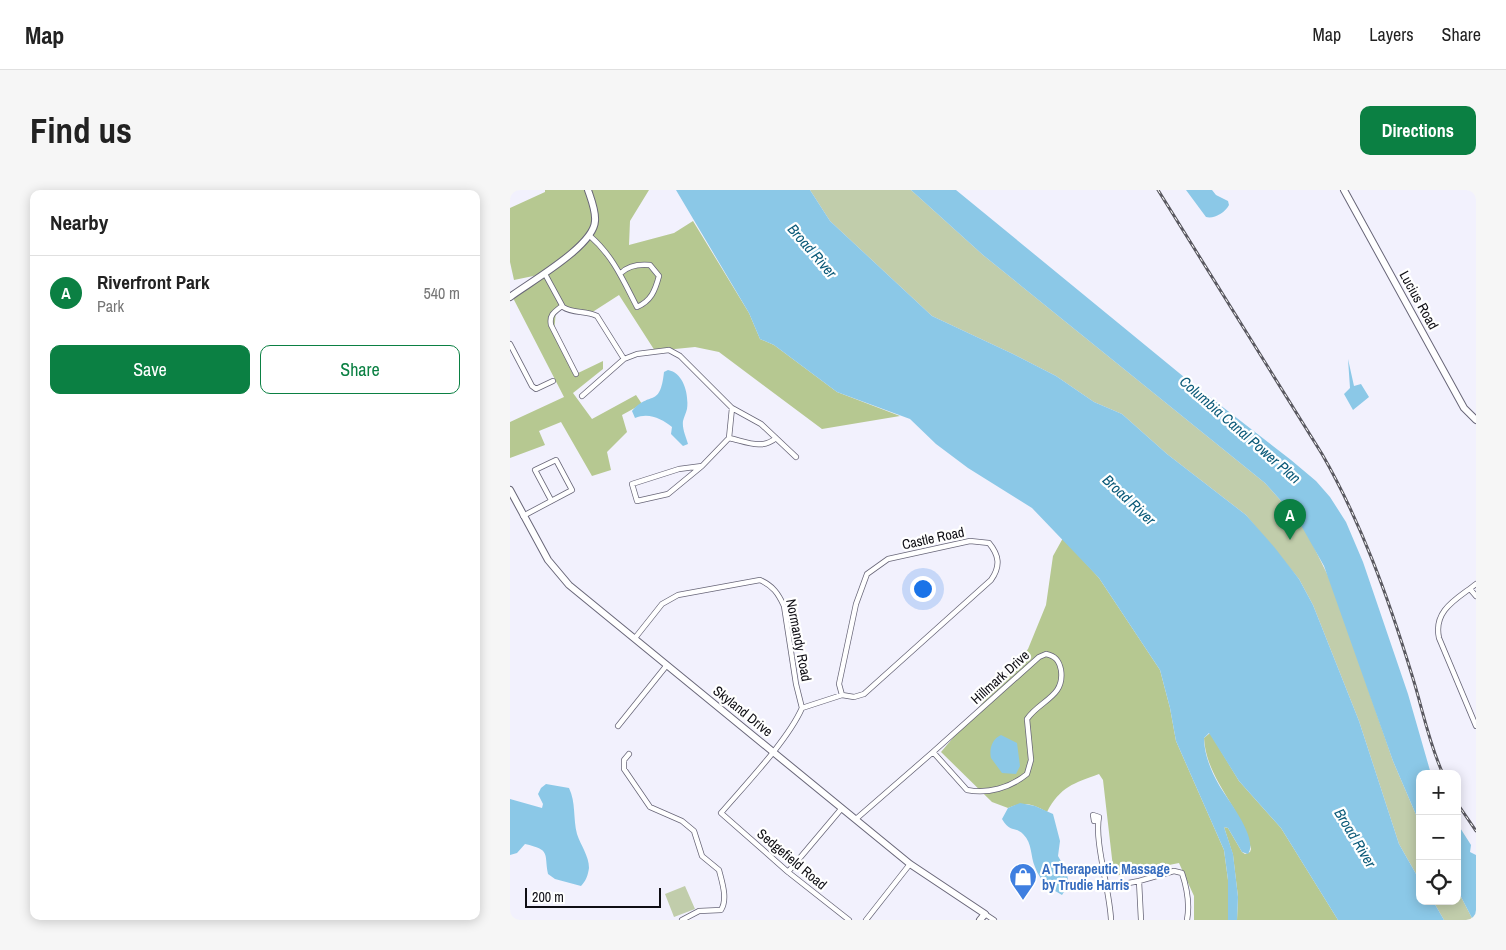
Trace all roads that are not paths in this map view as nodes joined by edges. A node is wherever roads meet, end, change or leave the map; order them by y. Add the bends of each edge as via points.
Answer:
1 (588, 190) edge
2 (1344, 190) edge
3 (590, 236) junction
4 (621, 273) junction
5 (545, 274) junction
6 (510, 297) edge
7 (562, 306) junction
8 (510, 344) edge
9 (624, 359) junction
10 (576, 374) dead end
11 (553, 380) dead end
12 (582, 396) dead end
13 (732, 408) junction
14 (1476, 420) edge
15 (729, 438) junction
16 (776, 438) junction
17 (796, 457) dead end
18 (702, 466) junction
19 (510, 490) edge
20 (551, 500) junction
21 (523, 516) junction
22 (1476, 584) edge
23 (1470, 588) junction
24 (1476, 596) edge
25 (635, 638) junction
26 (667, 665) junction
27 (842, 695) junction
28 (802, 708) junction
29 (618, 726) dead end
30 (1476, 726) edge
31 (773, 751) junction
32 (933, 752) junction
33 (629, 754) dead end
34 (842, 808) junction
35 (856, 818) junction
36 (1098, 821) dead end
37 (910, 864) junction
38 (788, 872) junction
39 (1138, 881) junction
40 (1108, 887) junction
41 (982, 917) edge
42 (682, 920) edge
43 (849, 920) edge
44 (866, 920) edge
45 (994, 920) edge
46 (1111, 920) edge
47 (1141, 920) edge
48 (1187, 920) edge

1 - 3 street via 596,221
2 - 14 street, Lucius Road via 1464,408
3 - 4 street via 605,249
3 - 5 street
4 - 4 street via 637,307 655,292 659,276 650,265 640,264
5 - 6 street
5 - 7 street
7 - 9 street via 568,311 597,316
7 - 10 street via 551,315 551,325
8 - 11 street via 532,386 536,389
9 - 12 street
9 - 13 street via 669,350 680,356
13 - 15 street
13 - 16 street via 761,424
15 - 16 street via 762,446
15 - 18 street
16 - 17 street
18 - 18 street via 679,469 632,484 637,501 668,494
19 - 21 street, Skyland Drive
20 - 20 street via 572,490 556,460 535,470
20 - 21 street
21 - 25 street, Skyland Drive via 548,560 564,580
22 - 23 street
23 - 24 street
23 - 30 street via 1448,606 1438,624 1439,638
25 - 26 street, Skyland Drive
25 - 28 street, Normandy Road via 668,599 760,580 771,585 784,606
26 - 29 street
26 - 31 street, Skyland Drive
27 - 27 street, Castle Road via 854,698 864,694 991,580 999,566 998,557 989,543 970,541 888,559 867,574 856,604 839,684
27 - 28 street, Castle Road
28 - 31 street
31 - 34 street, Skyland Drive
31 - 38 street, Sedgefield Road via 721,813
32 - 32 street, Hillmark Drive via 1039,657 1046,654 1059,662 1062,680 1059,690 1027,719 1031,760 1030,768 1021,778 988,792 967,790
32 - 35 street, Hillmark Drive
33 - 42 street via 624,760 624,769 650,807 682,821 694,831 702,856 720,870 724,906 720,910 699,912
34 - 35 street, Skyland Drive
34 - 38 street
35 - 37 street, Skyland Drive
36 - 40 street
37 - 41 street, Skyland Drive
37 - 44 street
38 - 43 street, Sedgefield Road
39 - 40 street
39 - 47 street
39 - 48 street via 1174,870 1182,873 1189,911
40 - 46 street
41 - 45 street, Skyland Drive

